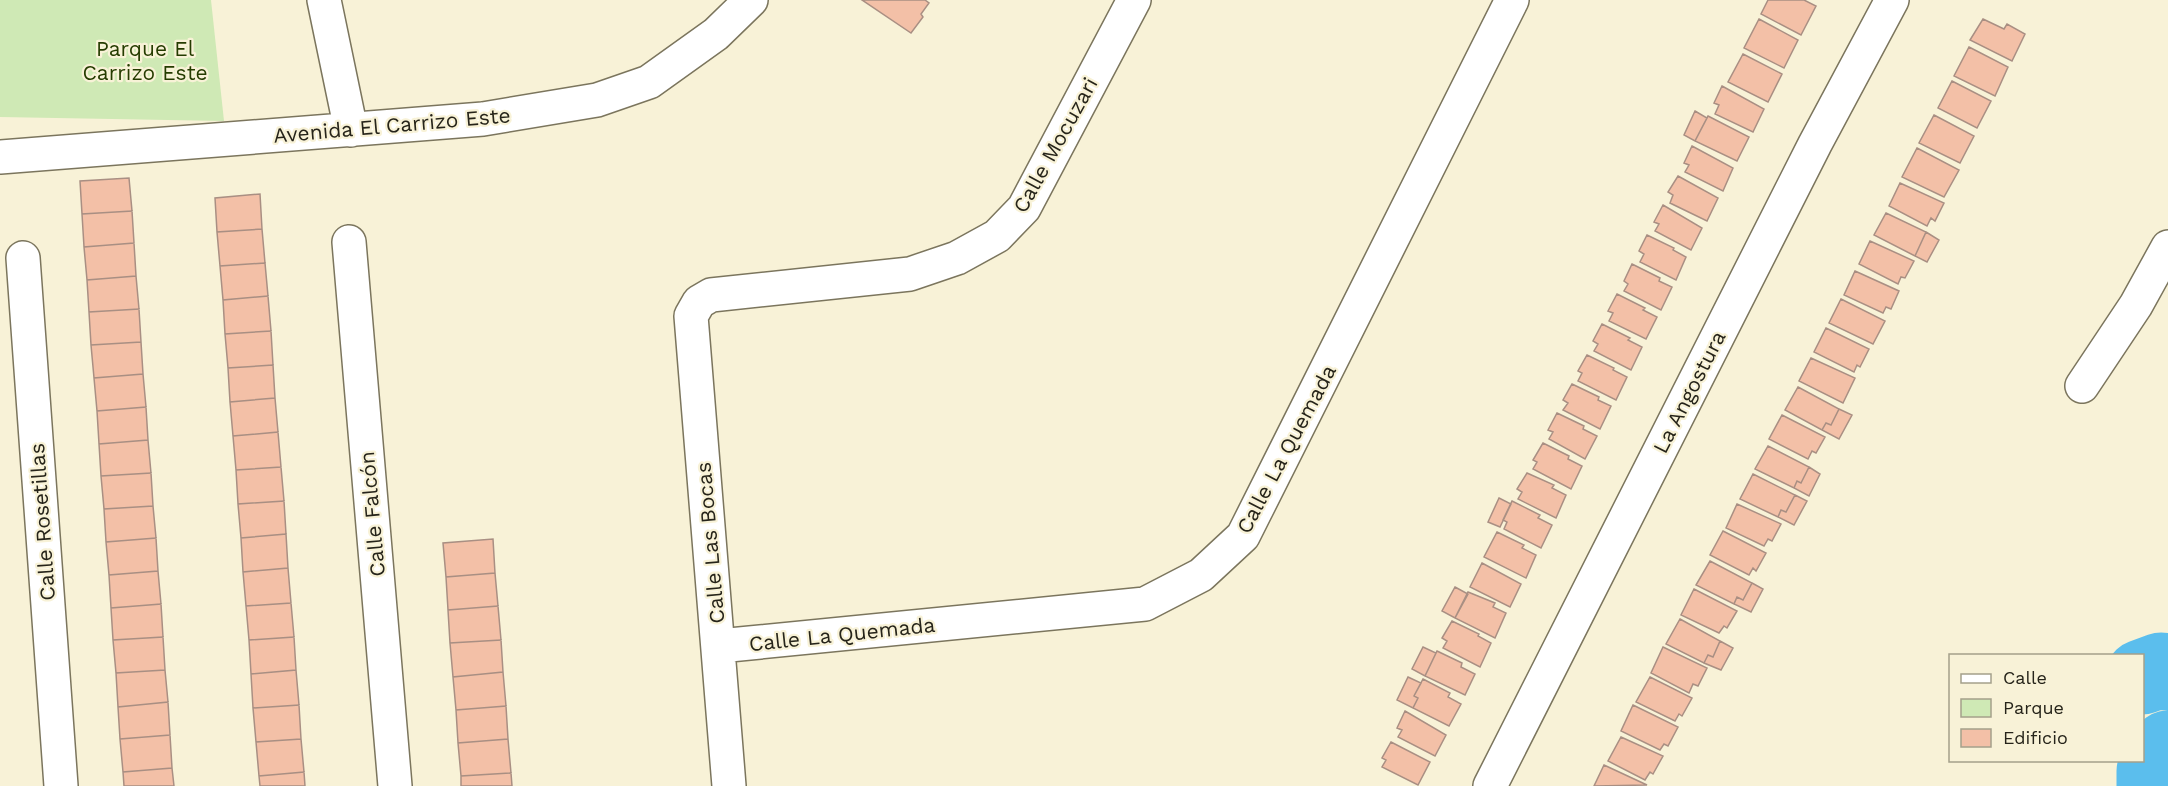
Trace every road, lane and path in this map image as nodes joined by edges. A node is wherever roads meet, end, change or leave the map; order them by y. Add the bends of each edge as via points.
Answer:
1 (324, 0) edge
2 (751, 0) edge
3 (1134, 0) edge
4 (1512, 0) edge
5 (1892, 0) edge
6 (351, 130) junction
7 (0, 157) edge
8 (349, 242) dead end
9 (2168, 247) edge
10 (23, 258) dead end
11 (699, 302) joint
12 (2152, 304) edge
13 (2082, 386) dead end
14 (718, 646) junction
15 (61, 786) edge
16 (395, 786) edge
17 (729, 786) edge
18 (1490, 786) edge

1 - 6 street
2 - 6 street, Avenida El Carrizo Este via 716,34 649,82 597,100 483,119
3 - 11 street, Calle Mocuzari via 1024,208 997,236 957,258 910,274 711,295
4 - 14 street, Calle La Quemada via 1243,536 1201,575 1145,604
5 - 18 street, La Angostura
6 - 7 street, Avenida El Carrizo Este
8 - 16 street, Calle Falcón
9 - 12 street
10 - 15 street, Calle Rosetillas
11 - 14 street, Calle Las Bocas via 691,316
12 - 13 street
14 - 17 street, Calle Las Bocas

